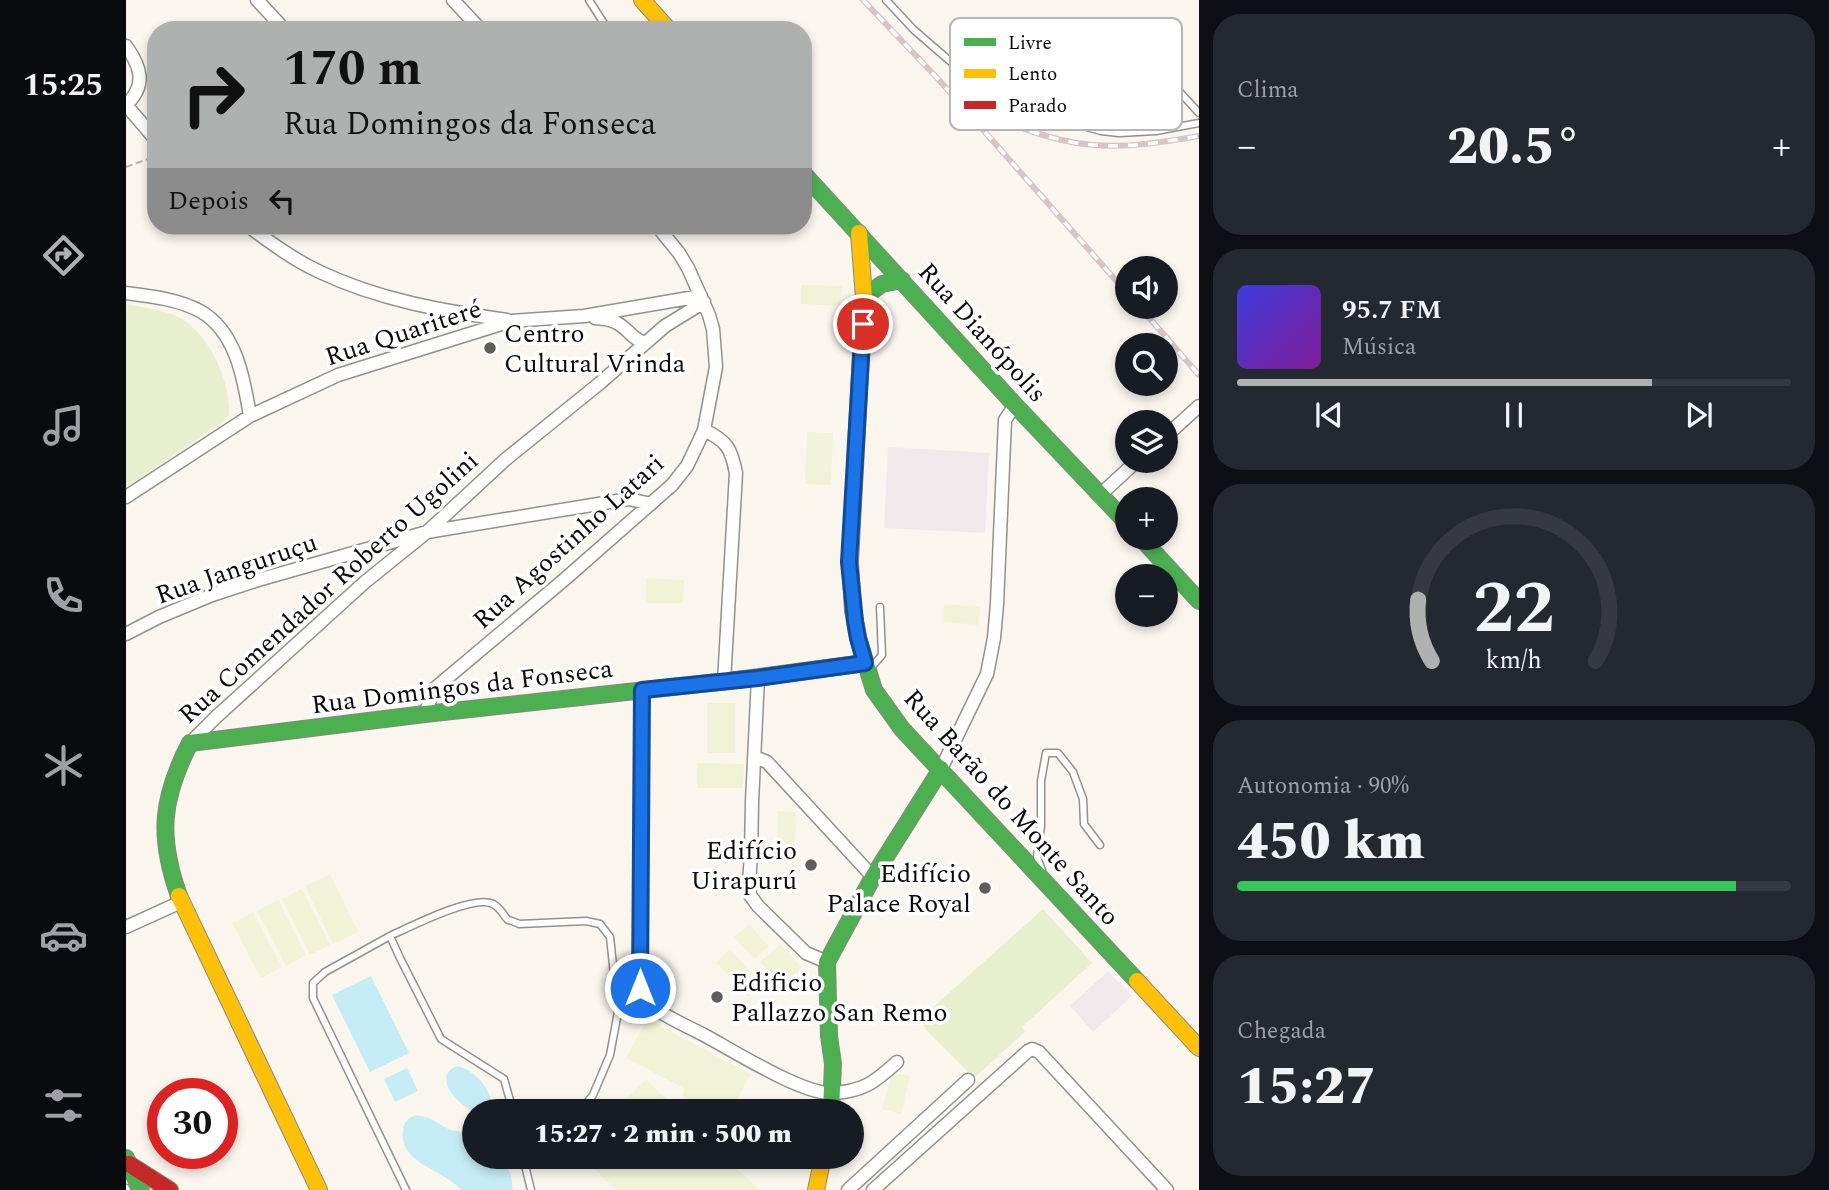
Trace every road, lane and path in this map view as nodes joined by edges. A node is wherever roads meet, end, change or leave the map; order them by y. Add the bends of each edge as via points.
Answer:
1 (257, 0) edge
2 (453, 0) edge
3 (589, 0) edge
4 (642, 0) edge
5 (887, 0) edge
6 (277, 21) edge
7 (473, 21) edge
8 (602, 21) edge
9 (661, 21) edge
10 (126, 46) edge
11 (950, 61) edge
12 (1182, 95) edge
13 (126, 105) edge
14 (1199, 113) edge
15 (147, 130) edge
16 (1097, 130) edge
17 (1161, 130) edge
18 (147, 159) edge
19 (126, 167) edge
20 (812, 183) edge
21 (859, 233) junction
22 (261, 235) edge
23 (664, 235) edge
24 (902, 280) junction
25 (126, 293) edge
26 (864, 296) junction
27 (702, 299) junction
28 (646, 306) junction
29 (584, 316) junction
30 (510, 321) junction
31 (665, 326) junction
32 (645, 343) junction
33 (1015, 405) junction
34 (1199, 407) edge
35 (250, 416) junction
36 (1178, 425) edge
37 (704, 430) junction
38 (1124, 473) edge
39 (1101, 494) junction
40 (126, 497) edge
41 (651, 504) junction
42 (1115, 510) edge
43 (427, 532) junction
44 (1152, 550) edge
45 (1199, 601) edge
46 (880, 607) dead end
47 (126, 634) edge
48 (866, 667) junction
49 (758, 678) junction
50 (724, 682) junction
51 (642, 690) junction
52 (425, 714) junction
53 (190, 743) junction
54 (755, 757) junction
55 (941, 769) junction
56 (1100, 845) dead end
57 (873, 877) junction
58 (1046, 881) junction
59 (181, 902) junction
60 (126, 928) edge
61 (390, 936) junction
62 (827, 962) junction
63 (1199, 1048) edge
64 (897, 1062) dead end
65 (968, 1080) dead end
66 (833, 1093) junction
67 (510, 1099) edge
68 (590, 1099) edge
69 (832, 1099) edge
70 (128, 1161) edge
71 (526, 1169) edge
72 (820, 1169) edge
73 (126, 1187) edge
74 (140, 1190) edge
75 (170, 1190) edge
76 (320, 1190) edge
77 (405, 1190) edge
78 (531, 1190) edge
79 (816, 1190) edge
80 (848, 1190) edge
81 (873, 1190) edge
82 (1167, 1190) edge

1 - 6 street
2 - 7 street
3 - 8 lane
4 - 9 street
5 - 11 lane
10 - 13 street via 140,81
12 - 14 lane
13 - 15 street
16 - 17 lane
18 - 19 path
20 - 21 street, Rua Dianópolis
21 - 24 street, Rua Dianópolis
21 - 26 street, Rua Barão do Monte Santo
22 - 30 street via 290,256 345,283 444,311
23 - 27 street, Rua Agostinho Latari via 679,253
24 - 26 street via 890,280
24 - 33 street, Rua Dianópolis
25 - 35 street via 162,298 199,310 214,321 225,334 242,376
26 - 48 street, Rua Barão do Monte Santo via 849,562 854,615
27 - 28 street, Rua Quariteré
27 - 31 street, Rua Comendador Roberto Ugolini
27 - 37 street, Rua Agostinho Latari via 716,346
28 - 29 street, Rua Quariteré
28 - 31 street
29 - 30 street, Rua Quariteré
29 - 32 street via 620,324
30 - 35 street, Rua Quariteré via 338,374
31 - 32 street, Rua Comendador Roberto Ugolini
32 - 43 street, Rua Comendador Roberto Ugolini
33 - 39 street, Rua Dianópolis
33 - 55 street via 1005,420 998,604 987,674
34 - 36 street
35 - 40 street, Rua Quariteré
37 - 41 street, Rua Agostinho Latari via 680,476
37 - 50 street via 726,444 736,473
38 - 39 street
39 - 42 street, Rua Dianópolis
41 - 43 street, Rua Janguruçu via 629,499
41 - 52 street, Rua Agostinho Latari via 434,689
43 - 47 street, Rua Janguruçu via 212,595
43 - 53 street, Rua Comendador Roberto Ugolini via 365,582
44 - 45 street
46 - 48 lane via 882,655
48 - 49 street, Rua Domingos da Fonseca
48 - 55 street, Rua Barão do Monte Santo via 889,713
49 - 50 street, Rua Domingos da Fonseca
49 - 54 street
50 - 51 street, Rua Domingos da Fonseca
51 - 52 street, Rua Domingos da Fonseca
51 - 66 street via 640,988 644,997 774,1073
52 - 53 street, Rua Domingos da Fonseca
53 - 59 street, Rua Comendador Roberto Ugolini via 170,785 166,809 166,850
54 - 57 street via 767,762
54 - 62 street via 750,895 806,953
55 - 57 street
55 - 58 street, Rua Barão do Monte Santo
56 - 58 lane via 1084,824 1083,799 1073,772 1058,753 1046,753 1037,857
57 - 62 street
58 - 63 street, Rua Barão do Monte Santo
59 - 60 street
59 - 76 street, Rua Comendador Roberto Ugolini
61 - 67 lane via 441,1039 504,1079
61 - 68 lane via 476,902 491,902 519,924 600,924 610,937 618,1012 610,1055
61 - 77 lane via 325,972 313,983 313,998
62 - 66 street
64 - 66 street via 862,1089
65 - 80 street
66 - 69 street
70 - 74 street
70 - 75 street
71 - 78 lane
72 - 79 street
73 - 74 street
81 - 82 street via 1032,1049

